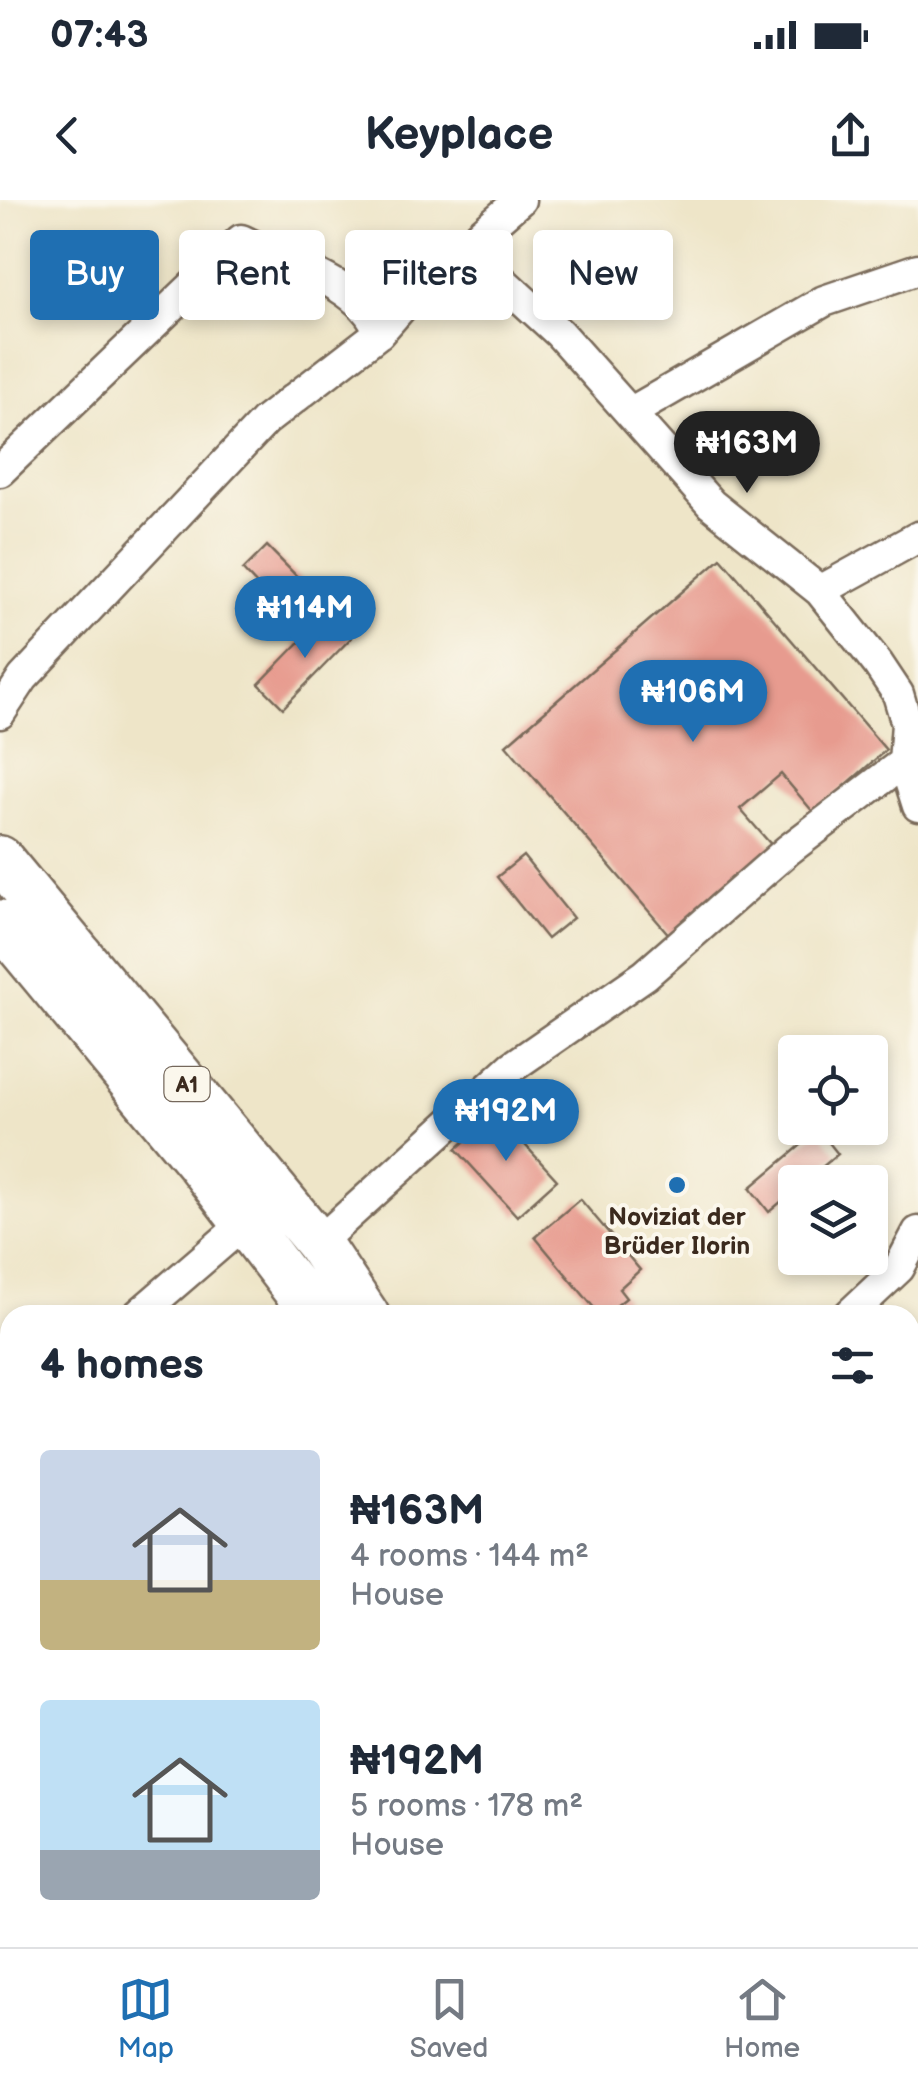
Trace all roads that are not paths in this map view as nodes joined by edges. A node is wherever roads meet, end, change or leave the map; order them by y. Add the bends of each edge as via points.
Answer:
1 (520, 200) edge
2 (482, 230) edge
3 (918, 269) edge
4 (513, 291) edge
5 (392, 320) edge
6 (379, 334) junction
7 (630, 412) junction
8 (0, 472) edge
9 (918, 537) edge
10 (820, 591) junction
11 (0, 713) edge
12 (904, 762) junction
13 (918, 804) edge
14 (0, 859) edge
15 (0, 923) edge
16 (246, 1222) junction
17 (918, 1232) edge
18 (318, 1243) junction
19 (150, 1305) edge
20 (308, 1305) edge
21 (359, 1305) edge
22 (860, 1305) edge

1 - 2 street
3 - 7 street via 824,301
4 - 7 street
5 - 6 street
6 - 8 street via 358,297 241,240
6 - 11 street via 265,421 24,678
7 - 10 street via 711,504
9 - 10 street
10 - 12 street via 898,694 907,724
12 - 13 street
12 - 18 street via 788,850 645,975 512,1067
14 - 18 highway, A1
15 - 16 highway, A1
16 - 19 street
16 - 20 highway, A1
17 - 22 street via 899,1268
18 - 21 highway, A1

